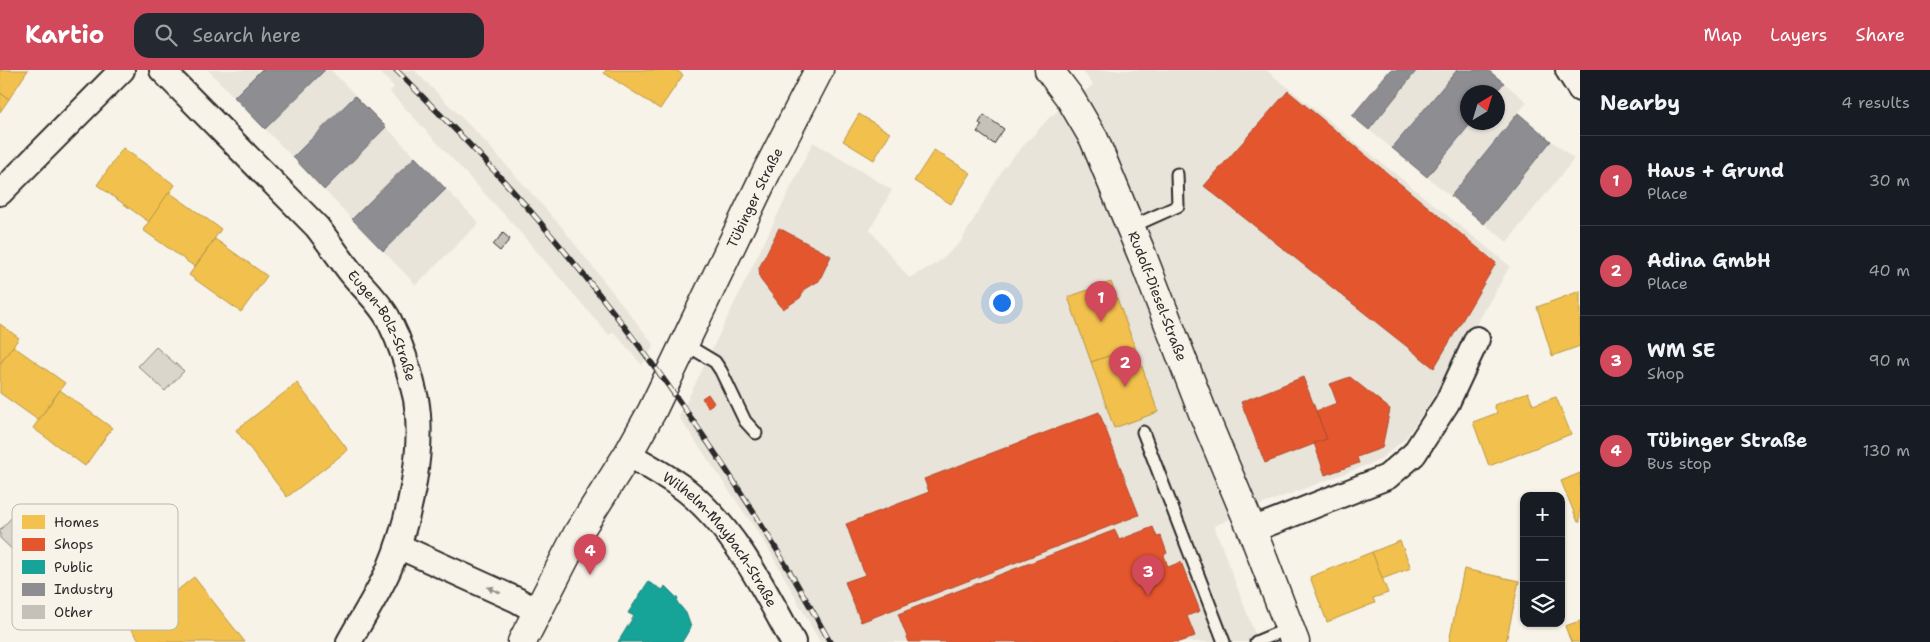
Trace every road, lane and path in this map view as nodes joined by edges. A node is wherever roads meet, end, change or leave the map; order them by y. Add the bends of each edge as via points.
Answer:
1 (122, 70) edge
2 (162, 70) edge
3 (819, 70) edge
4 (1049, 70) edge
5 (1568, 70) edge
6 (1580, 88) edge
7 (1177, 174) dead end
8 (0, 192) edge
9 (1131, 227) junction
10 (1477, 339) dead end
11 (685, 344) junction
12 (1143, 432) dead end
13 (756, 433) dead end
14 (628, 454) junction
15 (1252, 530) junction
16 (398, 546) junction
17 (538, 612) junction
18 (1293, 635) edge
19 (349, 642) edge
20 (522, 642) edge
21 (793, 642) edge
22 (1224, 642) edge
23 (1256, 642) edge

1 - 8 street
2 - 16 street, Eugen-Bolz-Straße via 317,227 388,318 406,362 416,400 418,436 416,479
3 - 11 main road, Tübinger Straße via 766,172
4 - 9 main road, Rudolf-Diesel-Straße via 1094,139
5 - 6 street
7 - 9 lane via 1178,206
9 - 15 main road, Rudolf-Diesel-Straße
10 - 15 street via 1442,410 1414,454 1387,477
11 - 13 lane via 715,362 745,421
11 - 14 main road, Tübinger Straße
12 - 22 lane
14 - 17 main road, Tübinger Straße via 578,533
14 - 21 street, Wilhelm-Maybach-Straße via 687,491 711,514 747,562
15 - 18 main road, Rudolf-Diesel-Straße
17 -> 16 street
16 - 19 street, Eugen-Bolz-Straße
17 - 20 main road, Tübinger Straße
18 - 23 lane

